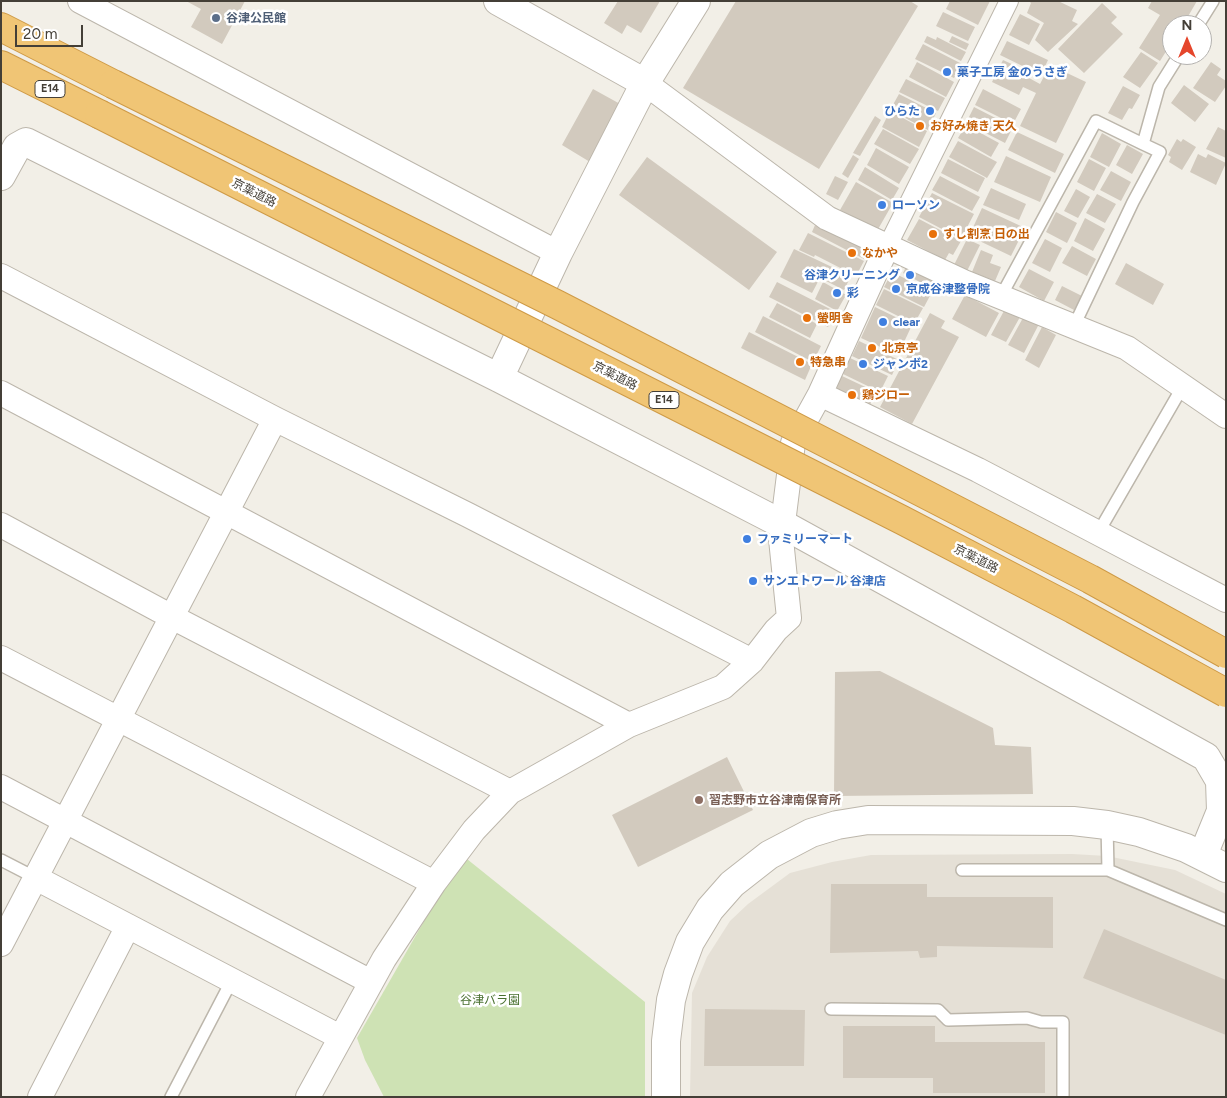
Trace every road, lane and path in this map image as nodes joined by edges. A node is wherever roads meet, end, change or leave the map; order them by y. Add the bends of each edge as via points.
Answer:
1 (498, 1) edge
2 (696, 1) edge
3 (1010, 1) edge
4 (1213, 1) edge
5 (84, 2) edge
6 (1204, 15) edge
7 (1, 27) edge
8 (1, 65) edge
9 (1173, 65) edge
10 (645, 83) junction
11 (1144, 144) junction
12 (1, 176) edge
13 (887, 247) junction
14 (558, 254) junction
15 (1, 276) edge
16 (1000, 298) junction
17 (1073, 328) junction
18 (499, 378) junction
19 (1183, 386) junction
20 (1, 393) edge
21 (820, 394) junction
22 (1226, 416) edge
23 (275, 419) junction
24 (226, 513) junction
25 (782, 524) junction
26 (1, 525) edge
27 (1098, 533) junction
28 (1226, 600) edge
29 (172, 617) junction
30 (1226, 654) edge
31 (1, 658) edge
32 (752, 661) junction
33 (1226, 693) edge
34 (119, 719) junction
35 (629, 725) junction
36 (1, 787) edge
37 (510, 792) junction
38 (66, 821) junction
39 (1107, 825) junction
40 (1, 860) edge
41 (1214, 862) edge
42 (962, 870) dead end
43 (1108, 870) junction
44 (36, 878) junction
45 (434, 883) junction
46 (8, 917) edge
47 (1226, 920) edge
48 (128, 926) junction
49 (1, 944) edge
50 (232, 980) junction
51 (371, 982) junction
52 (831, 1009) dead end
53 (340, 1037) junction
54 (40, 1097) edge
55 (170, 1097) edge
56 (308, 1097) edge
57 (666, 1097) edge
58 (1063, 1097) edge

1 - 10 street
2 - 10 street
3 - 13 street
4 - 6 lane
5 - 14 street
7 - 30 highway, E14, bridge via 558,305 1090,579
8 - 33 highway, 京葉道路 / E14, bridge via 902,520
9 - 11 lane via 1160,87
10 - 13 street via 827,218
10 - 14 street
11 - 16 lane via 1096,121
11 - 17 lane via 1160,152
12 - 18 street via 17,147 26,142
13 - 16 street
13 - 21 street
14 - 18 street
15 - 23 street
16 - 17 street
17 - 19 street via 1127,348
18 - 25 street
19 - 22 street
19 - 27 lane
20 - 24 street
21 - 25 street via 792,443
21 - 27 street via 978,470
23 - 24 street
23 - 32 street via 468,514
24 - 29 street
24 - 35 street
25 - 32 street via 788,618
25 - 41 street via 1206,757 1220,781 1221,811
26 - 29 street
27 - 28 street
29 - 34 street
29 - 37 street
31 - 34 street
32 - 35 street via 723,687
34 - 38 street
34 - 45 street
35 - 37 street
36 - 38 street
37 - 45 street via 474,830
38 - 44 street
38 - 51 street
39 - 41 street via 1138,832
39 - 43 lane
39 - 57 street via 1073,821 868,820 811,833 770,855 732,884 710,908 690,942 672,1000 666,1042
40 - 44 lane
42 - 43 lane
43 - 47 lane
44 - 46 street
44 - 48 street
45 - 51 street
46 - 49 street
48 - 50 street
48 - 54 street
50 - 53 street
50 - 55 lane
51 - 53 street
52 - 58 lane via 938,1010 948,1020 1027,1018 1063,1022
53 - 56 street

